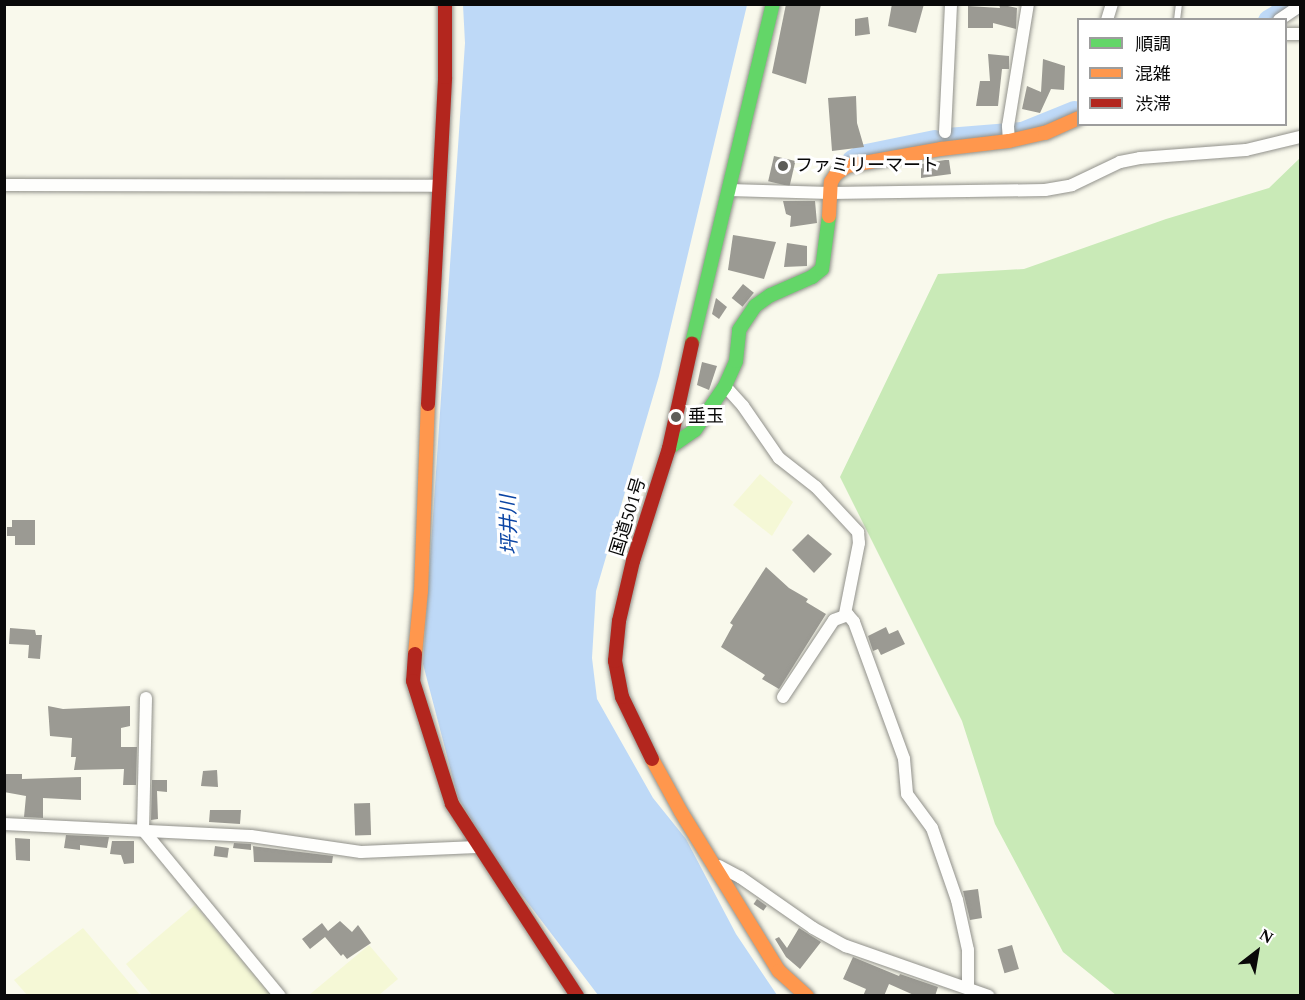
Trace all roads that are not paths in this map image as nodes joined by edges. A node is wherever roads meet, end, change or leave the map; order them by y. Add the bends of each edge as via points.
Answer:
1 (445, 4) edge
2 (773, 4) edge
3 (951, 4) edge
4 (1028, 4) edge
5 (1300, 6) edge
6 (1282, 18) edge
7 (1077, 118) edge
8 (945, 132) dead end
9 (1009, 134) junction
10 (1300, 137) edge
11 (4, 185) edge
12 (440, 186) junction
13 (729, 190) junction
14 (830, 193) junction
15 (725, 386) junction
16 (669, 448) junction
17 (845, 614) junction
18 (783, 697) dead end
19 (146, 698) dead end
20 (4, 824) edge
21 (143, 830) junction
22 (477, 847) junction
23 (716, 864) junction
24 (968, 987) junction
25 (280, 996) edge
26 (577, 996) edge
27 (807, 996) edge
28 (989, 996) edge

1 - 12 main road
2 - 13 main road, 国道501号
3 - 8 street
4 - 9 street
5 - 6 street
7 - 9 main road via 1045,133
9 - 14 main road via 847,166 836,174
10 - 14 street via 1246,150 1120,162 1072,185 1045,190
11 - 12 street
12 - 22 main road via 421,591 413,681 452,804
13 - 14 street
13 - 16 main road, 国道501号
14 - 15 main road via 822,268 812,278 754,306 739,330 736,361
15 - 16 main road via 695,430
15 - 17 street via 779,458 816,487 858,532
16 - 23 main road, 国道501号 via 633,561 619,621 615,661 622,698 640,738 681,812
17 - 18 street via 834,620
17 - 24 street via 854,622 904,759 907,794 932,828 957,900 968,950
19 - 21 street
20 - 21 street
21 - 22 street via 251,836 361,852
21 - 25 street
22 - 26 main road
23 - 24 street via 846,946
23 - 27 main road, 国道501号 via 779,972
24 - 28 street

